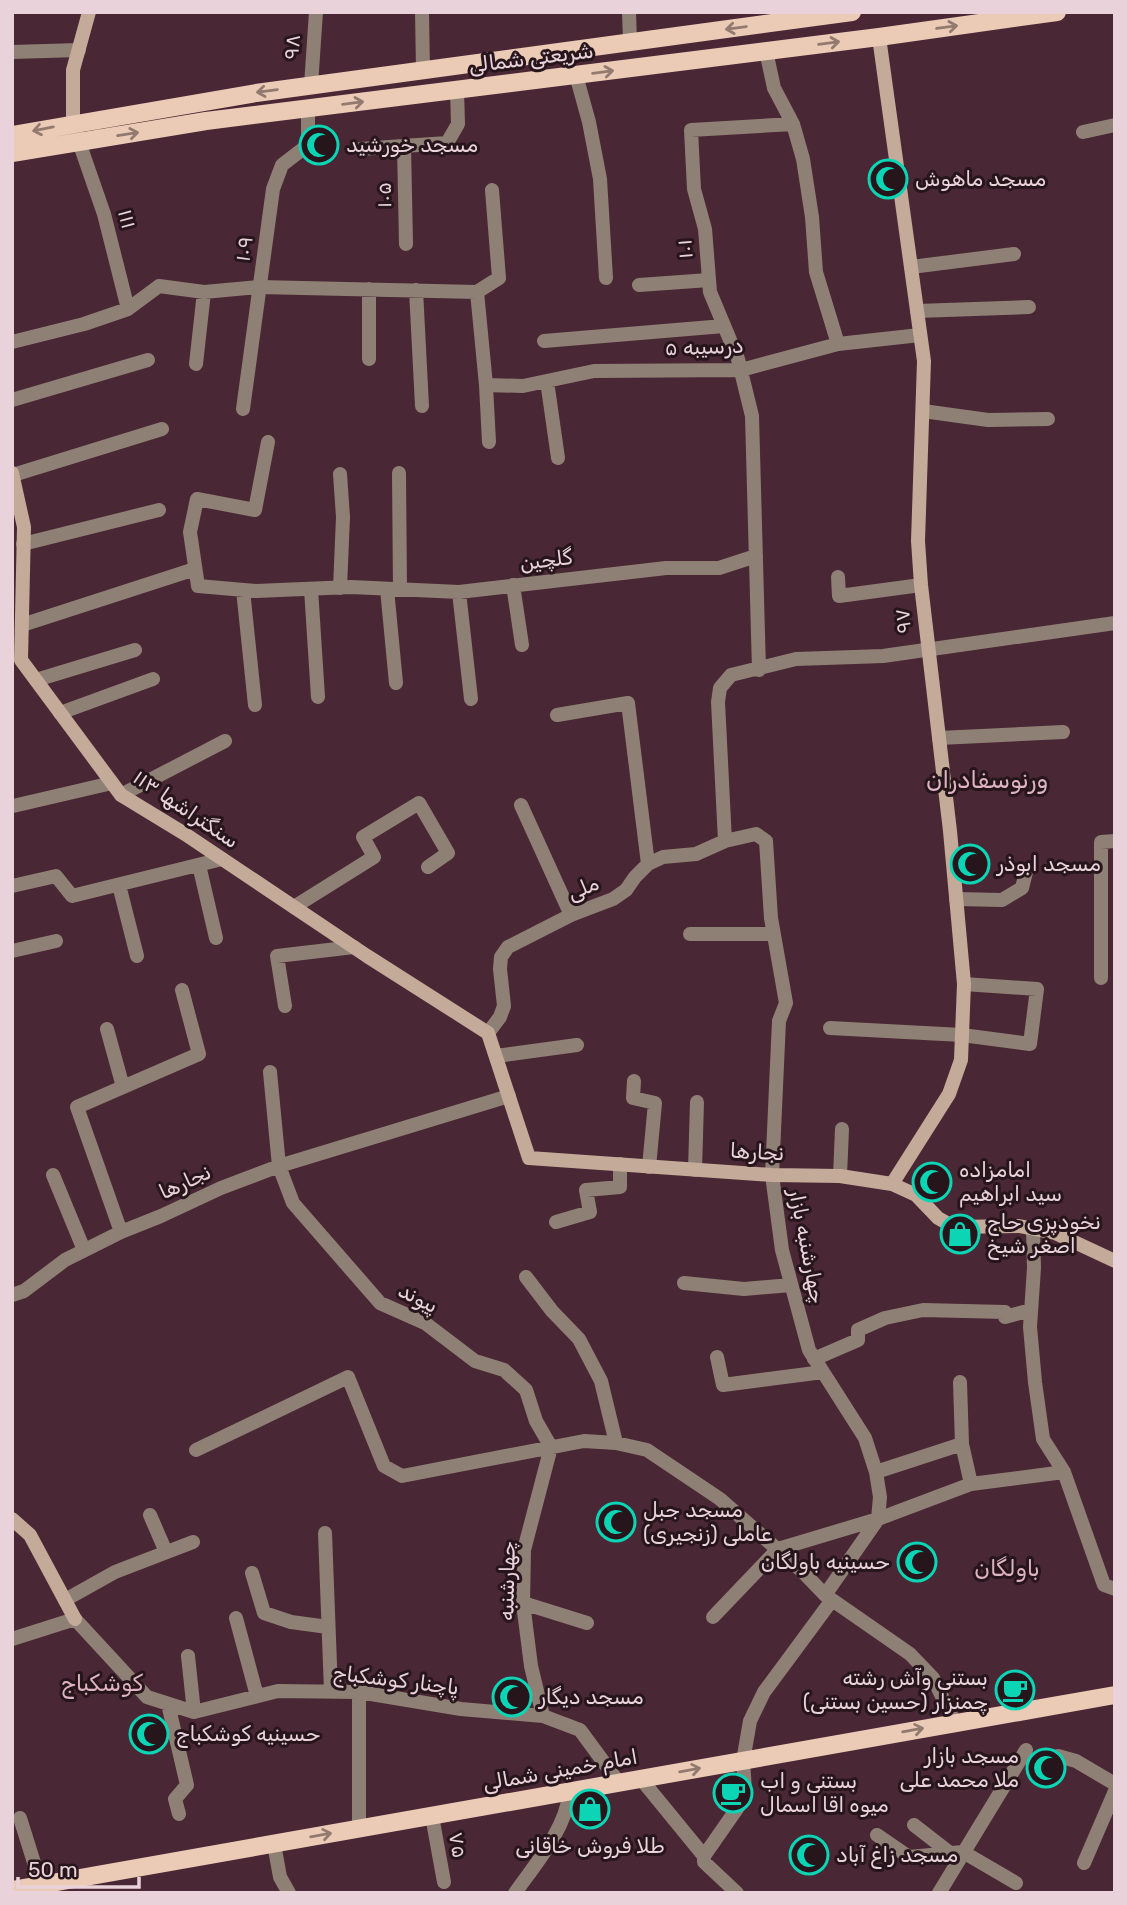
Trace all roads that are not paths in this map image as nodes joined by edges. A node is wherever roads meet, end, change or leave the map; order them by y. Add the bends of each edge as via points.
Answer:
1 (89, 12) edge
2 (316, 12) edge
3 (422, 12) edge
4 (629, 12) edge
5 (852, 12) edge
6 (1057, 12) edge
7 (879, 37) junction
8 (630, 42) junction
9 (79, 50) junction
10 (766, 51) junction
11 (12, 52) edge
12 (423, 70) junction
13 (576, 75) junction
14 (311, 85) junction
15 (457, 90) junction
16 (204, 102) junction
17 (308, 108) junction
18 (206, 121) junction
19 (73, 124) junction
20 (793, 124) junction
21 (1115, 125) edge
22 (1083, 132) dead end
23 (12, 135) edge
24 (79, 142) junction
25 (404, 146) junction
26 (360, 149) dead end
27 (12, 153) edge
28 (492, 190) dead end
29 (406, 244) dead end
30 (1014, 254) dead end
31 (911, 267) junction
32 (606, 278) dead end
33 (709, 280) junction
34 (639, 285) dead end
35 (260, 287) junction
36 (369, 289) junction
37 (416, 290) junction
38 (204, 292) junction
39 (477, 292) junction
40 (1029, 307) dead end
41 (128, 309) junction
42 (917, 311) junction
43 (724, 326) junction
44 (920, 335) junction
45 (544, 341) dead end
46 (12, 342) edge
47 (838, 344) junction
48 (369, 359) dead end
49 (148, 360) dead end
50 (196, 364) dead end
51 (739, 365) junction
52 (547, 380) junction
53 (486, 385) junction
54 (12, 400) edge
55 (422, 406) dead end
56 (243, 409) dead end
57 (923, 411) junction
58 (1048, 419) dead end
59 (162, 429) dead end
60 (268, 442) dead end
61 (489, 442) dead end
62 (558, 458) dead end
63 (12, 473) edge
64 (399, 473) dead end
65 (341, 474) dead end
66 (159, 510) dead end
67 (23, 544) junction
68 (756, 556) junction
69 (195, 569) junction
70 (838, 577) dead end
71 (513, 585) junction
72 (921, 585) junction
73 (340, 588) junction
74 (311, 589) junction
75 (394, 589) junction
76 (243, 590) junction
77 (459, 592) junction
78 (1115, 623) edge
79 (22, 625) junction
80 (522, 645) dead end
81 (927, 649) junction
82 (135, 650) dead end
83 (17, 661) edge
84 (759, 670) junction
85 (153, 679) dead end
86 (36, 680) junction
87 (396, 683) dead end
88 (318, 697) dead end
89 (471, 699) dead end
90 (255, 705) dead end
91 (60, 713) junction
92 (557, 715) dead end
93 (1063, 732) dead end
94 (939, 738) junction
95 (225, 741) dead end
96 (117, 789) junction
97 (521, 805) dead end
98 (13, 806) edge
99 (725, 841) junction
100 (1115, 841) edge
101 (222, 859) junction
102 (648, 864) junction
103 (199, 865) junction
104 (428, 867) dead end
105 (1026, 872) dead end
106 (119, 884) junction
107 (12, 886) edge
108 (956, 898) junction
109 (294, 907) junction
110 (571, 915) junction
111 (690, 934) dead end
112 (774, 934) junction
113 (216, 938) dead end
114 (56, 941) dead end
115 (354, 947) junction
116 (12, 951) edge
117 (137, 956) dead end
118 (1101, 978) dead end
119 (964, 984) junction
120 (182, 990) dead end
121 (285, 1006) dead end
122 (830, 1028) dead end
123 (107, 1029) dead end
124 (488, 1033) junction
125 (962, 1035) junction
126 (577, 1045) dead end
127 (496, 1056) junction
128 (270, 1072) dead end
129 (634, 1081) dead end
130 (123, 1087) junction
131 (509, 1096) junction
132 (697, 1102) dead end
133 (842, 1129) dead end
134 (620, 1164) junction
135 (279, 1166) junction
136 (649, 1167) junction
137 (695, 1170) junction
138 (53, 1175) dead end
139 (772, 1175) junction
140 (841, 1176) junction
141 (892, 1184) junction
142 (556, 1222) dead end
143 (1032, 1228) junction
144 (121, 1232) junction
145 (83, 1250) junction
146 (1115, 1261) edge
147 (527, 1277) dead end
148 (684, 1283) dead end
149 (791, 1285) junction
150 (12, 1295) edge
151 (1031, 1310) junction
152 (716, 1357) dead end
153 (814, 1359) junction
154 (823, 1372) junction
155 (960, 1382) dead end
156 (616, 1443) junction
157 (962, 1444) junction
158 (551, 1447) junction
159 (196, 1450) dead end
160 (876, 1472) junction
161 (1064, 1472) junction
162 (971, 1484) junction
163 (150, 1515) dead end
164 (12, 1519) edge
165 (878, 1519) junction
166 (325, 1533) dead end
167 (193, 1542) dead end
168 (778, 1549) junction
169 (166, 1552) junction
170 (252, 1573) dead end
171 (1115, 1589) edge
172 (829, 1597) junction
173 (65, 1600) junction
174 (523, 1603) junction
175 (713, 1617) dead end
176 (236, 1618) dead end
177 (75, 1619) junction
178 (587, 1623) dead end
179 (328, 1627) junction
180 (12, 1639) edge
181 (188, 1656) dead end
182 (331, 1692) junction
183 (359, 1692) junction
184 (1115, 1695) edge
185 (257, 1696) junction
186 (168, 1704) junction
187 (194, 1712) junction
188 (543, 1716) junction
189 (955, 1723) junction
190 (1026, 1750) dead end
191 (1058, 1756) dead end
192 (743, 1761) junction
193 (641, 1779) junction
194 (619, 1783) junction
195 (1115, 1784) edge
196 (570, 1791) junction
197 (1115, 1791) edge
198 (179, 1814) dead end
199 (432, 1816) junction
200 (20, 1818) dead end
201 (914, 1825) dead end
202 (359, 1829) junction
203 (877, 1835) dead end
204 (274, 1844) junction
205 (957, 1853) junction
206 (704, 1856) junction
207 (1084, 1863) dead end
208 (444, 1882) dead end
209 (1016, 1883) dead end
210 (41, 1885) junction
211 (78, 1886) edge
212 (12, 1890) edge
213 (289, 1893) edge
214 (515, 1893) edge
215 (737, 1893) edge
216 (939, 1893) edge

1 - 9 street
2 - 14 street, ۹۸
3 - 12 street
4 - 8 street
5 -> 8 main road, شریعتی شمالی
7 -> 6 main road, شریعتی شمالی
10 -> 7 main road, شریعتی شمالی
7 - 31 street, ۹۷
8 - 12 main road, شریعتی شمالی
9 - 11 street
9 - 19 street via 73,70
13 -> 10 main road, شریعتی شمالی
10 - 20 street via 774,88
12 - 14 main road, شریعتی شمالی
13 - 15 main road, شریعتی شمالی
13 - 32 street via 600,179
14 -> 16 main road, شریعتی شمالی
17 -> 15 main road, شریعتی شمالی
15 - 25 street via 457,124 447,143
16 - 18 main road
16 - 19 main road, شریعتی شمالی
17 - 18 main road, شریعتی شمالی
17 - 35 street, ۱۰۹ via 308,145 282,165 273,189
24 -> 18 main road, شریعتی شمالی
19 -> 23 main road, شریعتی شمالی
20 - 33 street, ۱۰۱ via 691,130 694,189 705,229
20 - 47 street via 803,159 816,272
21 - 22 street
24 - 27 main road, شریعتی شمالی
24 - 41 street, ۱۱۱ via 104,214
25 - 26 street
25 - 29 street, ۱۰۵
28 - 39 street via 499,278
30 - 31 street
31 - 42 street, ۹۷
33 - 34 street
33 - 43 street, ۱۰۱
35 - 36 street
35 - 38 street
35 - 56 street, ۱۰۹
36 - 37 street
36 - 48 street
37 - 39 street
37 - 55 street
38 - 41 street via 159,286
38 - 50 street
39 - 53 street
40 - 42 street
41 - 46 street
42 - 44 street, ۹۷
43 - 45 street
43 - 51 street, ۱۰۱
44 - 47 street, درسیبه ۵
44 - 57 street, ۹۷
47 - 51 street, درسیبه ۵
49 - 54 street
51 - 52 street, درسیبه ۵ via 594,371
51 - 68 street, ۱۰۱ via 752,416
52 - 53 street, درسیبه ۵ via 523,386
52 - 62 street
53 - 61 street
57 - 58 street via 988,420
57 - 72 street, ۹۷ via 918,541
59 - 63 street
60 - 69 street via 255,510 197,499 190,532
63 - 67 street, سنگتراشها ۱۱۳
64 - 75 street
65 - 73 street
66 - 67 street
67 - 79 street, سنگتراشها ۱۱۳
68 - 71 street, گلچین via 719,568 666,568
68 - 84 street, ۱۰۱
69 - 76 street, گلچین via 198,586
69 - 79 street
70 - 72 street via 839,596
71 - 77 street, گلچین
71 - 80 street
72 - 81 street, ۹۷
73 - 74 street, گلچین
73 - 75 street, گلچین
74 - 76 street, گلچین
74 - 88 street
75 - 77 street, گلچین
75 - 87 street
76 - 90 street
77 - 89 street
78 - 81 street
79 - 83 street, سنگتراشها ۱۱۳
81 - 84 street via 883,656 796,659
81 - 94 street, ۹۷
82 - 86 street
83 - 86 street, سنگتراشها ۱۱۳
84 - 99 street via 732,675 720,688
85 - 91 street
86 - 91 street, سنگتراشها ۱۱۳
91 - 96 street, سنگتراشها ۱۱۳
92 - 102 street via 628,703
93 - 94 street
94 - 108 street, ۹۷
95 - 96 street
96 - 98 street
96 - 101 street, سنگتراشها ۱۱۳
97 - 110 street
99 - 102 street via 696,854 663,857
99 - 112 street, چهارشنبه بازار via 756,834 766,841
100 - 118 street via 1101,842
101 - 103 street
101 - 109 street, سنگتراشها ۱۱۳
102 - 110 street, ملی via 613,899
103 - 106 street
103 - 113 street
104 - 109 street via 448,853 419,803 363,837 374,857
105 - 108 street via 1022,888 1002,900
106 - 107 street via 72,896 56,876
106 - 117 street
108 - 119 street, ۹۷
109 - 115 street, سنگتراشها ۱۱۳
110 - 124 street, ملی via 508,947 500,969 505,1006
111 - 112 street
112 - 139 street, چهارشنبه بازار via 786,1003 779,1021
114 - 116 street
115 - 121 street via 277,956
115 - 124 street, سنگتراشها ۱۱۳
119 - 125 street, ۹۷
119 - 125 street via 1037,989 1030,1044
120 - 130 street via 199,1055
122 - 125 street
123 - 130 street
124 - 127 street, نجارها
125 - 141 street, ۹۷ via 961,1060 949,1094
126 - 127 street
127 - 131 street, نجارها
128 - 135 street, پیوند
129 - 136 street via 633,1098 655,1103
130 - 144 street via 77,1107
131 - 134 street, نجارها via 529,1158
131 - 135 street, نجارها
132 - 137 street
133 - 140 street
134 - 136 street, نجارها
134 - 142 street via 620,1187 586,1190 590,1212
135 - 144 street, نجارها
135 - 158 street, پیوند via 293,1203 380,1303 425,1323 475,1360 504,1370 526,1390
136 - 137 street, نجارها
137 - 139 street, نجارها
138 - 145 street
139 - 140 street, نجارها
139 - 149 street, چهارشنبه بازار
140 - 141 street, نجارها
141 - 143 street, نجارها via 916,1195 954,1227
143 - 146 street, نجارها via 1055,1233
143 - 151 street
144 - 145 street, نجارها
145 - 150 street, نجارها
147 - 156 street via 579,1339 601,1381
148 - 149 street via 744,1289
149 - 153 street, چهارشنبه بازار
151 - 153 street via 1005,1317 1005,1312 923,1310 885,1318 858,1330 858,1340
151 - 161 street via 1044,1439
152 - 154 street via 723,1385
153 - 154 street, چهارشنبه بازار
154 - 160 street, چهارشنبه بازار via 865,1438
155 - 157 street
156 - 158 street via 584,1441
156 - 168 street via 647,1450 665,1460
157 - 160 street
157 - 162 street
158 - 159 street via 402,1476 384,1466 348,1377
158 - 174 street, چهارشنبه via 524,1550
160 - 165 street, چهارشنبه بازار
161 - 162 street
161 - 171 street via 1104,1586
162 - 165 street
163 - 169 street
164 - 173 street via 30,1535
165 - 168 street
165 - 172 street
166 - 179 street
167 - 169 street
168 - 172 street
168 - 175 street
169 - 173 street via 115,1572
170 - 179 street via 264,1613
172 - 189 street via 910,1654 933,1678
172 - 192 street via 764,1692 750,1721
173 - 177 street
174 - 178 street
174 - 188 street, چهارشنبه
176 - 185 street
177 - 180 street
177 - 186 street via 147,1697
179 - 182 street
181 - 187 street
182 - 183 street, پاچنار کوشکباج
182 - 185 street, پاچنار کوشکباج via 278,1691
183 - 188 street, پاچنار کوشکباج via 461,1709
183 - 202 street
184 - 189 main road, امام خمینی شمالی
185 - 187 street, پاچنار کوشکباج
186 - 187 street
186 - 198 street via 187,1785 176,1799
188 - 194 street, پاچنار کوشکباج via 580,1730
192 -> 189 main road, امام خمینی شمالی
190 - 205 street
191 - 195 street
193 -> 192 main road, امام خمینی شمالی
192 - 206 street via 743,1800
193 - 194 main road, امام خمینی شمالی
193 - 206 street
194 - 196 main road, امام خمینی شمالی
196 - 199 main road, امام خمینی شمالی
196 - 214 street via 561,1824
197 - 207 street
199 - 202 main road, امام خمینی شمالی
199 - 208 street, ۷۵
200 - 210 street
201 - 205 street
204 -> 202 main road, امام خمینی شمالی
203 - 205 street via 909,1857
204 - 211 main road, امام خمینی شمالی
204 - 213 street
205 - 209 street
205 - 216 street
206 - 215 street via 711,1870
210 - 211 main road, امام خمینی شمالی
210 - 212 main road, امام خمینی شمالی

